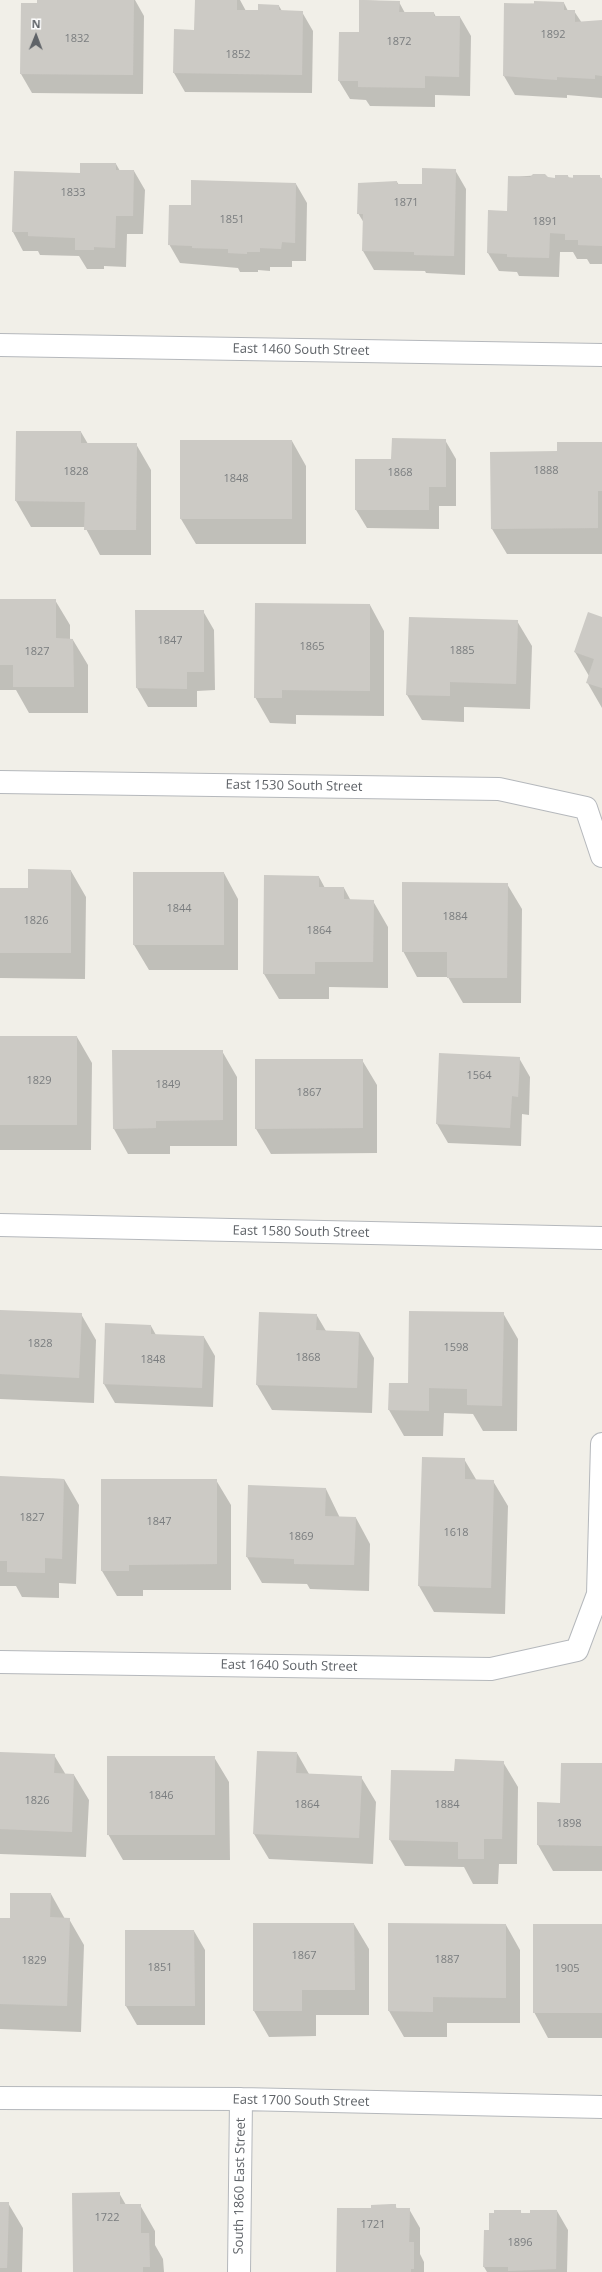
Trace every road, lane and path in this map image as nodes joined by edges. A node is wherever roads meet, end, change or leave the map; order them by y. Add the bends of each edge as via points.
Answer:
1 (0, 345) edge
2 (602, 355) edge
3 (0, 782) edge
4 (602, 856) edge
5 (0, 1225) edge
6 (602, 1238) edge
7 (602, 1444) edge
8 (0, 1662) edge
9 (0, 2098) edge
10 (242, 2099) junction
11 (602, 2107) edge
12 (239, 2272) edge

1 - 2 street, East 1460 South Street
3 - 4 street, East 1530 South Street via 499,790 586,808
5 - 6 street, East 1580 South Street
7 - 8 street, East 1640 South Street via 598,1594 577,1650 491,1669
9 - 10 street, East 1700 South Street
10 - 11 street, East 1700 South Street
10 - 12 street, South 1860 East Street

